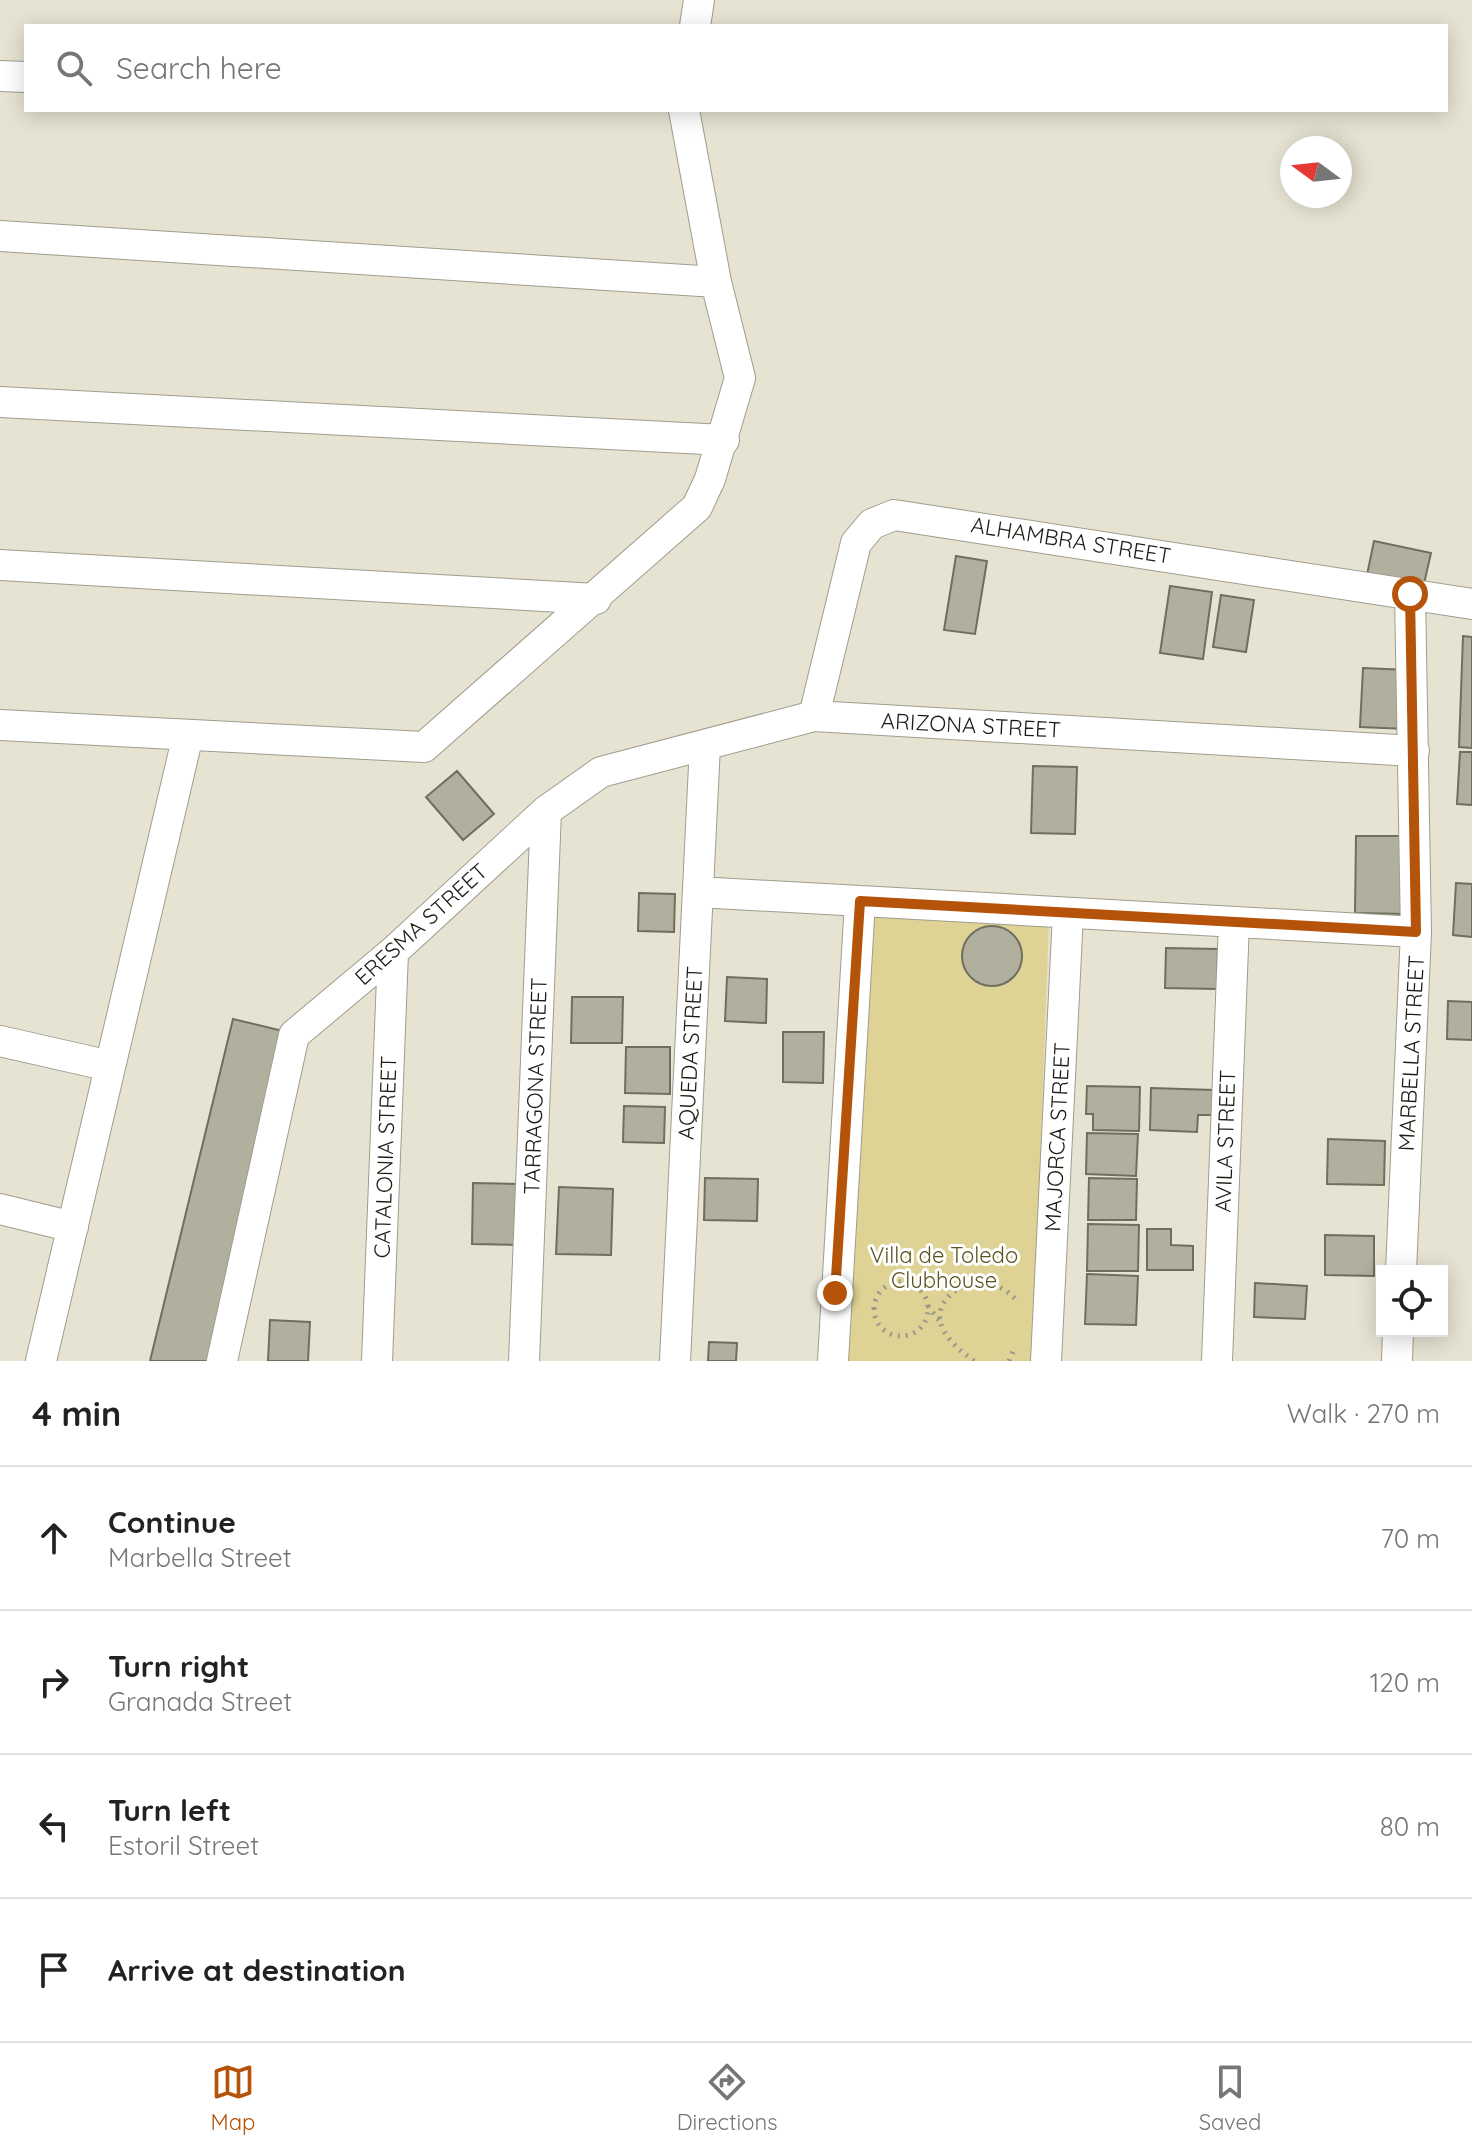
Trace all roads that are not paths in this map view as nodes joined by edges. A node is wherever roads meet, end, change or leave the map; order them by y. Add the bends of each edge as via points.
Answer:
1 (699, 0) edge
2 (695, 24) edge
3 (0, 76) edge
4 (24, 77) edge
5 (684, 112) edge
6 (0, 236) edge
7 (716, 282) junction
8 (0, 402) edge
9 (724, 440) junction
10 (0, 565) edge
11 (1410, 594) junction
12 (596, 599) junction
13 (1472, 604) edge
14 (814, 716) junction
15 (0, 725) edge
16 (188, 735) junction
17 (705, 745) junction
18 (1414, 751) junction
19 (546, 811) junction
20 (698, 892) junction
21 (860, 901) junction
22 (1068, 913) junction
23 (1234, 922) junction
24 (1416, 932) junction
25 (393, 952) junction
26 (0, 1041) edge
27 (110, 1066) junction
28 (0, 1209) edge
29 (73, 1227) junction
30 (1401, 1265) edge
31 (1398, 1337) edge
32 (41, 1361) edge
33 (222, 1361) edge
34 (377, 1361) edge
35 (524, 1361) edge
36 (675, 1361) edge
37 (833, 1361) edge
38 (1046, 1361) edge
39 (1217, 1361) edge
40 (1397, 1361) edge

1 - 2 street
3 - 4 street
5 - 7 street
6 - 7 street
7 - 9 street via 740,378
8 - 9 street
9 - 12 street via 697,507
10 - 12 street
11 - 13 street, ALHAMBRA STREET
11 - 14 street, ALHAMBRA STREET via 894,515 872,524 856,543
11 - 18 street, MARBELLA STREET
12 - 16 street via 424,747
14 - 17 street, ARIZONA STREET
14 - 18 street, ARIZONA STREET
15 - 16 street
16 - 27 street
17 - 19 street, ARIZONA STREET via 601,772
17 - 20 street, AQUEDA STREET
18 - 24 street, MARBELLA STREET
19 - 25 street, ERESMA STREET
19 - 35 street, TARRAGONA STREET
20 - 21 street
20 - 36 street, AQUEDA STREET
21 - 22 street
21 - 37 street
22 - 23 street
22 - 38 street, MAJORCA STREET
23 - 24 street
23 - 39 street, AVILA STREET
24 - 30 street, MARBELLA STREET
25 - 33 street, ERESMA STREET via 294,1035
25 - 34 street, CATALONIA STREET
26 - 27 street
27 - 29 street
28 - 29 street
29 - 32 street
31 - 40 street

